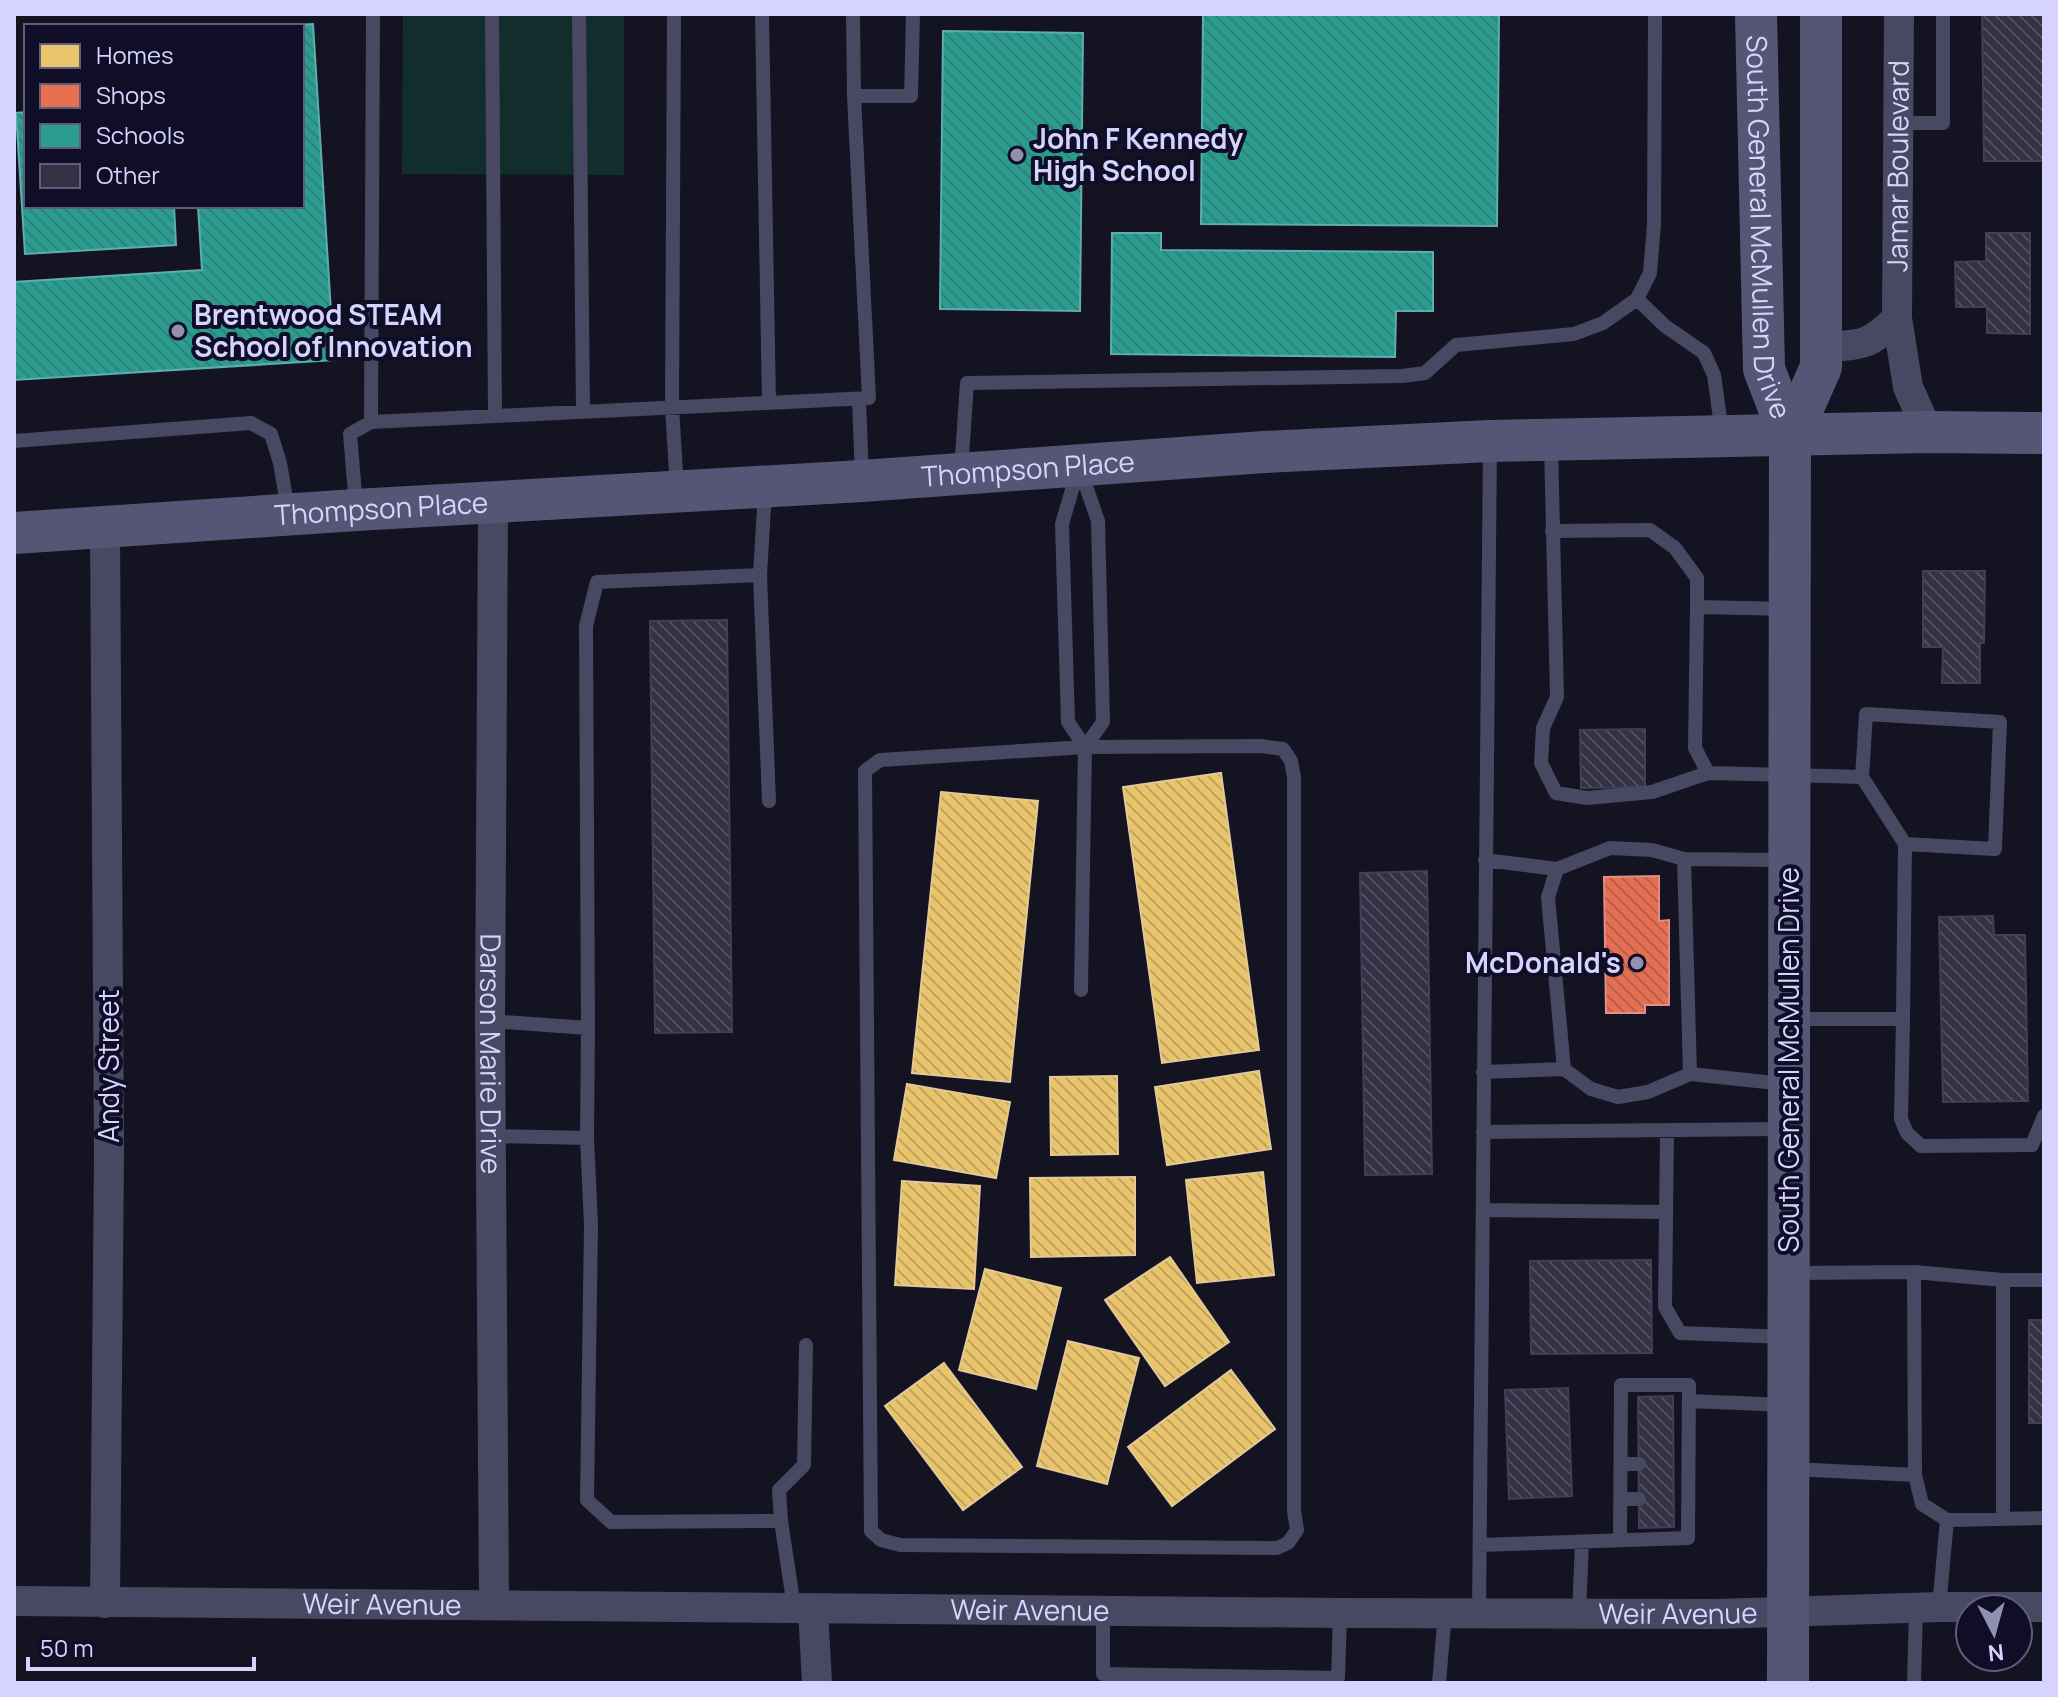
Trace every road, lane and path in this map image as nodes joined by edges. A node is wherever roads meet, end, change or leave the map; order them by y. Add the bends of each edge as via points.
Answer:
1 (373, 14) edge
2 (492, 14) edge
3 (579, 14) edge
4 (674, 14) edge
5 (762, 14) edge
6 (853, 14) edge
7 (913, 14) edge
8 (1655, 14) edge
9 (1756, 14) edge
10 (1821, 14) edge
11 (1899, 14) edge
12 (1943, 14) edge
13 (854, 96) junction
14 (1900, 123) junction
15 (1637, 299) junction
16 (1897, 318) junction
17 (1821, 347) junction
18 (864, 398) junction
19 (769, 403) junction
20 (672, 407) junction
21 (583, 412) junction
22 (495, 416) junction
23 (371, 422) junction
24 (1928, 432) junction
25 (2044, 433) edge
26 (1723, 437) junction
27 (1790, 437) junction
28 (14, 441) edge
29 (1490, 441) junction
30 (1551, 441) junction
31 (1079, 466) junction
32 (960, 473) junction
33 (862, 481) junction
34 (765, 487) junction
35 (677, 493) junction
36 (493, 504) junction
37 (356, 510) junction
38 (288, 515) junction
39 (105, 529) junction
40 (1552, 531) junction
41 (14, 533) edge
42 (760, 575) junction
43 (1697, 607) junction
44 (1790, 610) junction
45 (1085, 747) junction
46 (1708, 773) junction
47 (1789, 774) junction
48 (1862, 777) junction
49 (769, 801) dead end
50 (1905, 844) junction
51 (1684, 859) junction
52 (1485, 860) junction
53 (1790, 860) junction
54 (1557, 869) junction
55 (1081, 990) dead end
56 (1789, 1019) junction
57 (1903, 1019) junction
58 (490, 1021) junction
59 (588, 1028) junction
60 (1564, 1069) junction
61 (1483, 1072) junction
62 (1690, 1074) junction
63 (1789, 1085) junction
64 (2044, 1116) edge
65 (1789, 1129) junction
66 (1667, 1131) junction
67 (1483, 1132) junction
68 (490, 1136) junction
69 (587, 1138) junction
70 (1483, 1210) junction
71 (1666, 1212) junction
72 (1914, 1272) junction
73 (1789, 1273) junction
74 (2003, 1280) junction
75 (2043, 1281) edge
76 (1789, 1337) junction
77 (806, 1345) dead end
78 (1689, 1401) junction
79 (1789, 1405) junction
80 (1621, 1429) junction
81 (1638, 1429) dead end
82 (1673, 1430) dead end
83 (1689, 1430) junction
84 (1621, 1464) junction
85 (1639, 1464) dead end
86 (1789, 1469) junction
87 (1915, 1475) junction
88 (1620, 1499) junction
89 (1639, 1499) dead end
90 (2003, 1518) junction
91 (2044, 1518) edge
92 (1947, 1520) junction
93 (781, 1521) junction
94 (1620, 1540) junction
95 (1582, 1542) junction
96 (1480, 1545) junction
97 (14, 1601) edge
98 (105, 1603) junction
99 (494, 1604) junction
100 (2044, 1607) edge
101 (804, 1608) junction
102 (1928, 1608) junction
103 (1103, 1612) junction
104 (1445, 1612) junction
105 (1479, 1612) junction
106 (1787, 1612) junction
107 (1340, 1613) junction
108 (1579, 1614) junction
109 (1339, 1681) edge
110 (817, 1683) edge
111 (1439, 1683) edge
112 (1788, 1683) edge
113 (1914, 1683) edge

1 - 23 lane
2 - 22 lane
3 - 21 lane
4 - 20 lane
5 - 19 lane
6 - 13 lane
7 - 13 lane via 911,96
8 - 15 lane via 1654,225 1650,273
9 - 27 main road, South General McMullen Drive via 1764,369
10 - 17 main road, South General McMullen Drive
11 - 14 street, Jamar Boulevard
12 - 14 lane via 1943,123
13 - 18 lane
14 - 16 street, Jamar Boulevard
15 - 26 lane via 1704,353 1714,375
15 - 32 lane via 1603,323 1574,334 1456,345 1425,373 1402,376 967,383
16 - 17 street via 1880,336 1861,345
16 - 24 street, Jamar Boulevard via 1908,387
17 - 27 main road, South General McMullen Drive via 1821,367
18 - 19 lane
18 - 33 lane
19 - 20 lane
20 - 21 lane
20 - 35 lane
21 - 22 lane
22 - 23 lane
23 - 37 lane via 350,434
24 - 25 main road, Thompson Place
24 - 27 main road, Thompson Place
26 - 27 main road, Thompson Place
26 - 30 main road, Thompson Place
27 - 44 main road, South General McMullen Drive
28 - 38 lane via 251,423 271,434
29 - 30 main road, Thompson Place
29 - 31 main road, Thompson Place
29 - 52 lane
30 - 40 lane
31 - 32 main road, Thompson Place
31 - 45 lane via 1062,524 1068,722
31 - 45 lane via 1098,521 1103,722
32 - 33 main road, Thompson Place
33 - 34 main road, Thompson Place
34 - 35 main road, Thompson Place
34 - 42 lane
35 - 36 main road, Thompson Place
36 - 37 main road, Thompson Place
36 - 58 street, Darson Marie Drive
37 - 38 main road, Thompson Place
38 - 39 main road, Thompson Place
39 - 41 main road, Thompson Place
39 - 98 street, Andy Street
40 - 43 lane via 1650,530 1675,548 1697,578
40 - 46 lane via 1557,697 1543,728 1541,763 1556,793 1587,798 1652,792
42 - 49 lane
42 - 59 lane via 597,582 586,626
43 - 44 lane
43 - 46 lane via 1695,748
44 - 47 main road, South General McMullen Drive
45 - 45 lane via 880,760 865,771 871,1531 900,1545 1277,1548 1297,1530 1291,761 1283,749 1261,746
45 - 55 lane
46 - 47 lane
47 - 48 lane
47 - 53 main road, South General McMullen Drive
48 - 50 lane
48 - 50 lane via 1866,714 2000,722 1995,849
50 - 57 lane
51 - 53 lane
51 - 54 lane via 1652,850 1610,848
51 - 62 lane
52 - 54 lane
52 - 61 lane
53 - 56 main road, South General McMullen Drive
54 - 60 lane via 1548,897
56 - 57 lane
56 - 63 main road, South General McMullen Drive
57 - 64 lane via 1901,1119 1921,1146 2032,1145
58 - 59 lane
58 - 68 street, Darson Marie Drive
59 - 69 lane
60 - 61 lane
60 - 62 lane via 1591,1089 1618,1097 1648,1092
61 - 67 lane
62 - 63 lane
63 - 65 main road, South General McMullen Drive
65 - 66 lane
65 - 73 main road, South General McMullen Drive
66 - 67 lane
66 - 71 lane
67 - 70 lane
68 - 69 lane
68 - 99 street, Darson Marie Drive
69 - 93 lane via 587,1500 611,1522
70 - 71 lane
70 - 96 lane
71 - 76 lane via 1665,1307 1680,1333
72 - 73 lane
72 - 74 lane
72 - 87 lane
73 - 76 main road, South General McMullen Drive
74 - 75 lane
74 - 90 lane
76 - 79 main road, South General McMullen Drive
77 - 93 lane via 804,1465 779,1490
78 - 79 lane
78 - 80 lane via 1689,1385 1621,1385
78 - 83 lane
79 - 86 main road, South General McMullen Drive
80 - 81 lane
80 - 84 lane
82 - 83 lane
83 - 94 lane via 1681,1463 1688,1538
84 - 85 lane
84 - 88 lane
86 - 87 lane
86 - 106 main road, South General McMullen Drive
87 - 92 lane via 1922,1504
88 - 89 lane
88 - 94 lane
90 - 91 lane
90 - 92 lane
92 - 102 lane
93 - 101 lane
94 - 95 lane
95 - 96 lane
95 - 108 lane
96 - 105 lane
97 - 98 street, Weir Avenue
98 - 99 street, Weir Avenue
99 - 101 street, Weir Avenue
100 - 102 street, Weir Avenue
101 - 103 street, Weir Avenue
101 - 110 street
102 - 106 street, Weir Avenue
102 - 113 lane
103 - 107 street, Weir Avenue
103 - 109 lane via 1103,1674
104 - 105 street, Weir Avenue
104 - 107 street, Weir Avenue
104 - 111 lane
105 - 108 street, Weir Avenue
106 - 108 street, Weir Avenue
106 - 112 main road, South General McMullen Drive
107 - 109 lane

